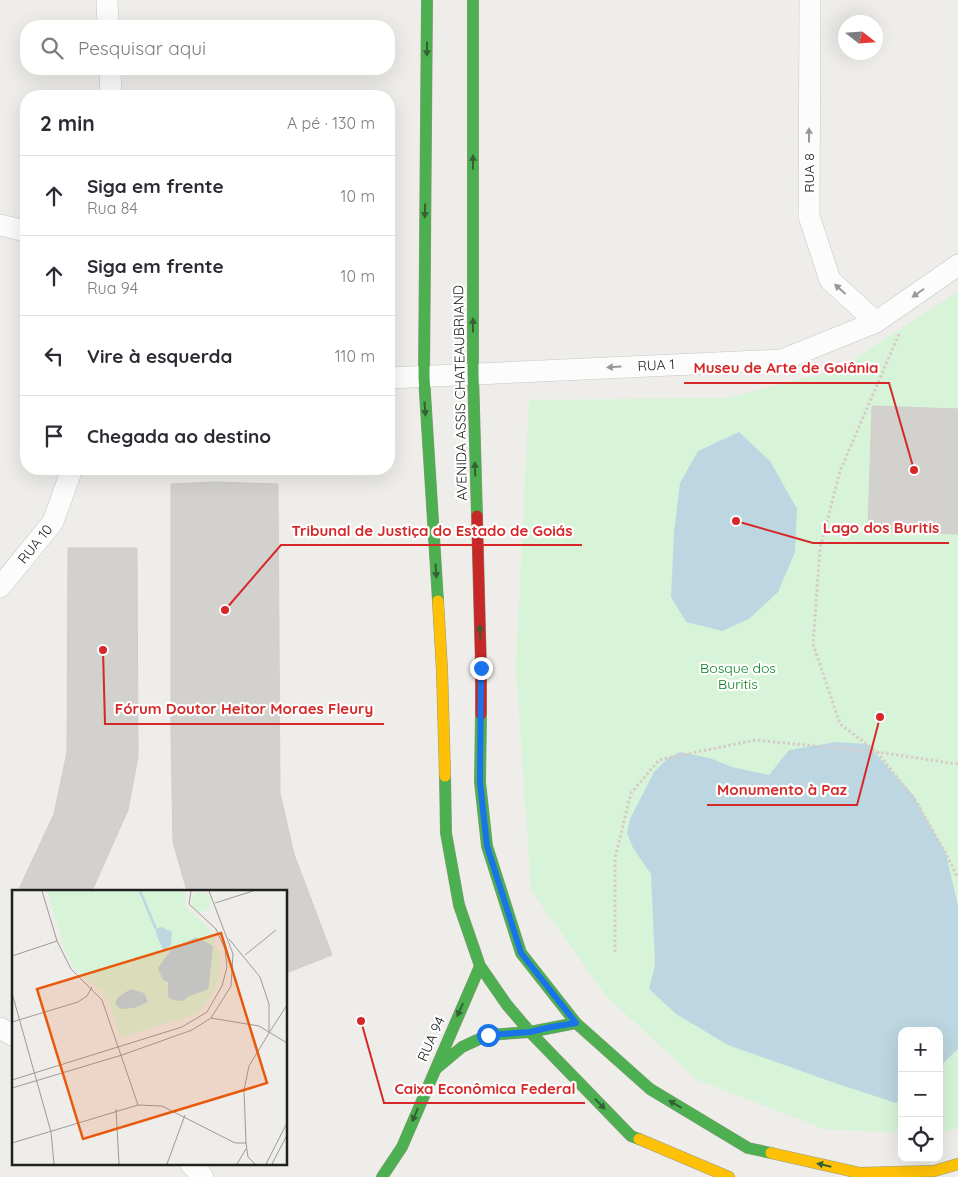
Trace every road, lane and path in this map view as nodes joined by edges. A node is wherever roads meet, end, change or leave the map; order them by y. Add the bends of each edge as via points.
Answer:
1 (107, 0) edge
2 (427, 0) edge
3 (473, 0) edge
4 (810, 0) edge
5 (108, 20) edge
6 (110, 75) edge
7 (111, 90) edge
8 (0, 225) edge
9 (20, 230) edge
10 (958, 266) edge
11 (876, 322) junction
12 (900, 330) dead end
13 (473, 374) junction
14 (424, 377) junction
15 (395, 378) edge
16 (70, 475) edge
17 (0, 587) edge
18 (877, 752) junction
19 (958, 764) edge
20 (958, 878) edge
21 (615, 952) dead end
22 (480, 966) junction
23 (576, 1023) junction
24 (0, 1028) edge
25 (530, 1032) junction
26 (12, 1035) edge
27 (434, 1070) junction
28 (191, 1164) edge
29 (958, 1164) edge
30 (203, 1177) edge
31 (382, 1177) edge
32 (729, 1177) edge

1 - 5 street
2 -> 14 main road
13 -> 3 main road, AVENIDA ASSIS CHATEAUBRIAND
11 -> 4 street, RUA 8 via 830,280 809,216
6 - 7 street
8 - 9 street
10 -> 11 street, RUA 1
11 -> 13 street, RUA 1 via 782,360
12 - 18 path via 840,471 820,549 813,644 840,724
13 - 14 street, RUA 1
23 -> 13 main road, AVENIDA ASSIS CHATEAUBRIAND via 521,953 487,846 480,782 481,668
14 - 15 street, RUA 1
14 -> 22 main road via 445,741 446,833 459,904
16 - 17 street, RUA 10 via 53,522
18 - 19 path
18 - 20 path via 916,801
18 - 21 path via 755,740 659,760 632,792 615,858
22 - 25 main road
22 -> 27 main road, RUA 94
23 - 25 main road
29 -> 23 main road, AVENIDA ASSIS CHATEAUBRIAND via 934,1171 860,1173 748,1148 650,1089
24 - 26 street
25 - 27 main road via 488,1035 462,1046
25 -> 32 main road via 631,1136
27 -> 31 main road, RUA 94 via 402,1147
28 - 30 street

